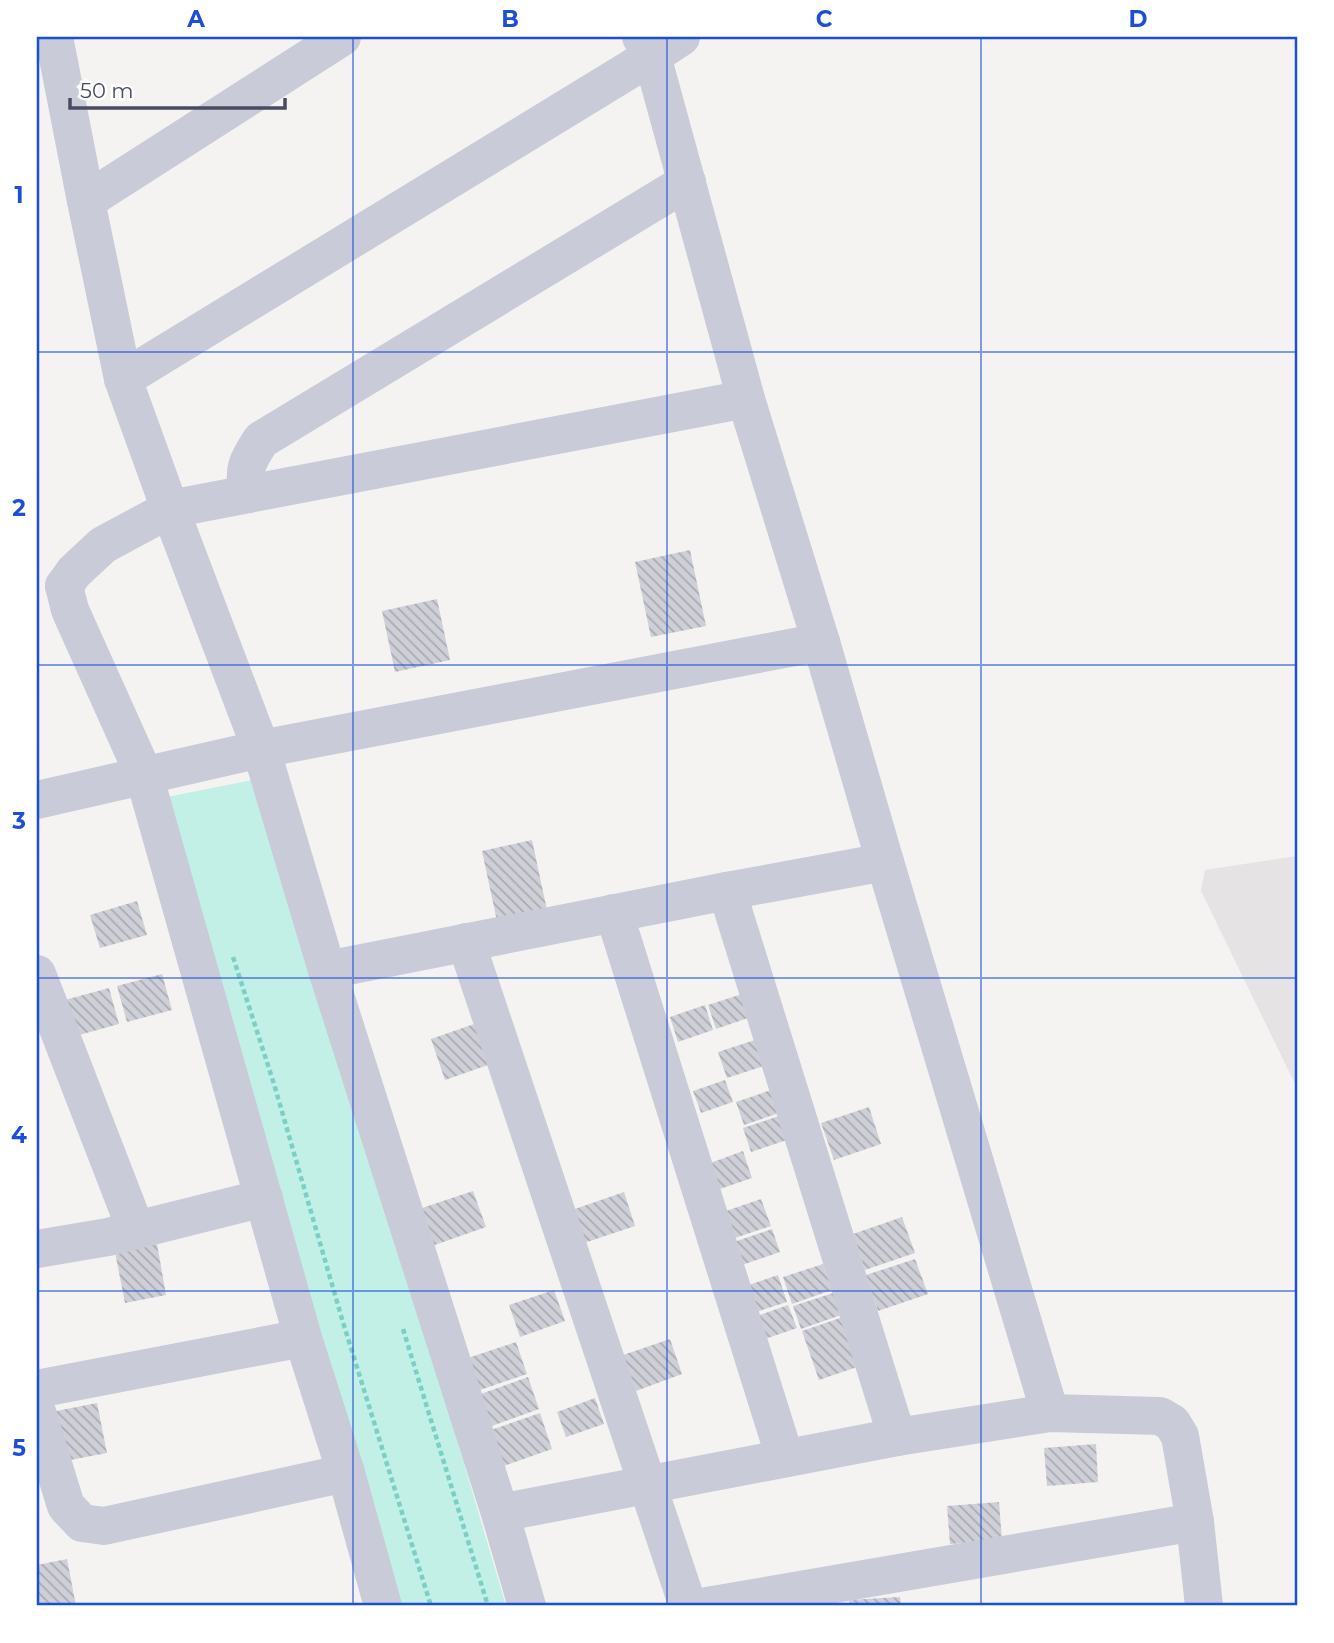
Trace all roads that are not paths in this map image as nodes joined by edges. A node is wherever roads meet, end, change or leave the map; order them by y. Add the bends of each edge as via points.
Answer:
1 (54, 37) edge
2 (342, 37) edge
3 (658, 43) edge
4 (687, 182) junction
5 (86, 201) junction
6 (123, 379) junction
7 (746, 399) junction
8 (248, 494) junction
9 (170, 509) junction
10 (50, 587) edge
11 (821, 642) junction
12 (261, 749) junction
13 (144, 775) junction
14 (37, 800) edge
15 (885, 862) junction
16 (727, 891) junction
17 (614, 913) junction
18 (466, 942) junction
19 (327, 970) junction
20 (37, 974) edge
21 (264, 1198) junction
22 (136, 1230) junction
23 (37, 1249) edge
24 (303, 1338) junction
25 (37, 1389) edge
26 (37, 1412) edge
27 (1050, 1413) junction
28 (897, 1437) junction
29 (785, 1458) junction
30 (346, 1473) junction
31 (647, 1484) junction
32 (500, 1513) junction
33 (1195, 1522) junction
34 (383, 1606) edge
35 (527, 1606) edge
36 (688, 1606) edge
37 (706, 1606) edge
38 (1204, 1606) edge

1 - 5 street
2 - 5 street
3 - 4 street
3 - 6 street
4 - 7 street
4 - 8 street via 261,440 247,460
5 - 6 street
6 - 9 street
7 - 8 street
7 - 11 street
8 - 9 street
9 - 10 street via 103,545
9 - 12 street
10 - 13 street via 70,610
11 - 12 street
11 - 15 street
12 - 13 street
12 - 19 street
13 - 14 street
13 - 21 street
15 - 16 street
15 - 27 street
16 - 17 street
16 - 28 street
17 - 18 street
17 - 29 street
18 - 19 street
18 - 31 street
19 - 32 street
20 - 22 street
21 - 22 street
21 - 24 street
22 - 23 street
24 - 25 street
24 - 30 street
26 - 30 street via 66,1506 82,1523 104,1526
27 - 28 street
27 - 33 street via 1160,1416 1172,1423 1180,1436
28 - 29 street
29 - 31 street
30 - 34 street
31 - 32 street
31 - 36 street
32 - 35 street
33 - 37 street
33 - 38 street

